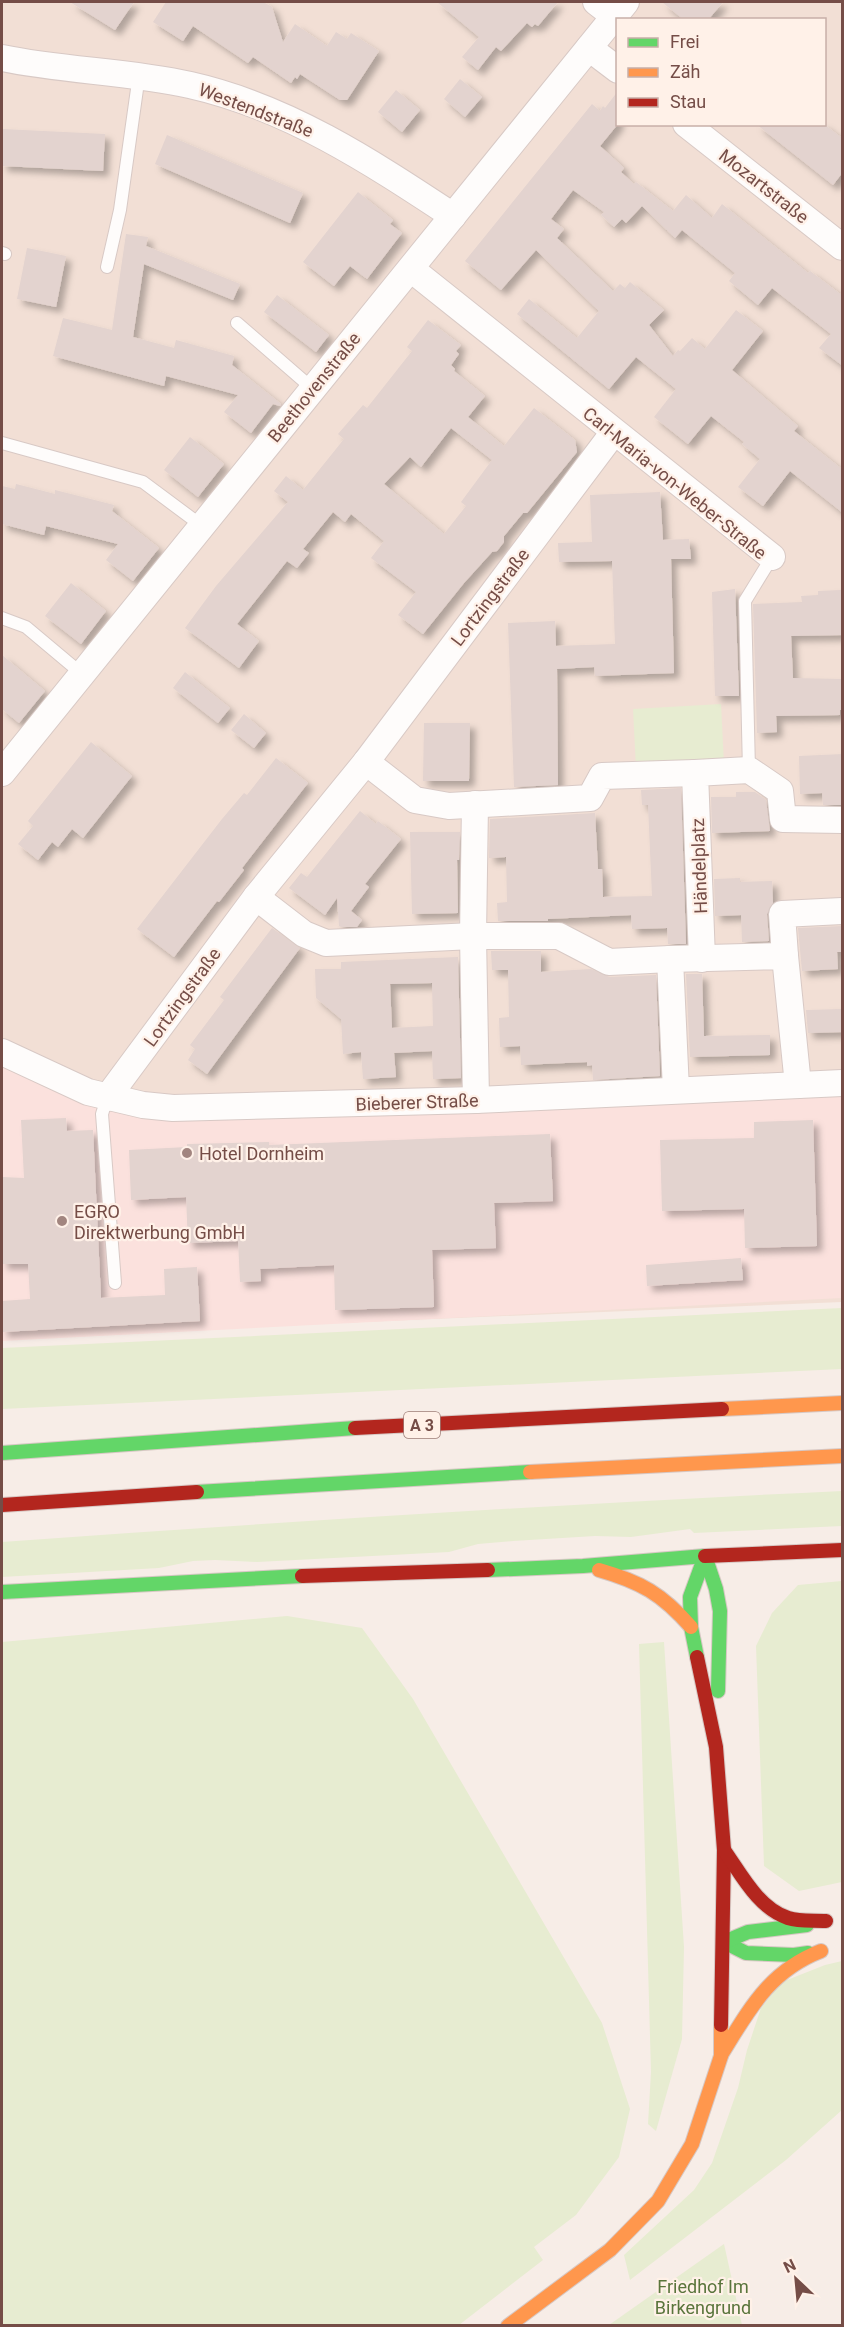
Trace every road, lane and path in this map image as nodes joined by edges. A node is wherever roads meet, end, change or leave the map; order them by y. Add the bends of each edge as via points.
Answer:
1 (612, 6) edge
2 (589, 48) junction
3 (2, 58) edge
4 (616, 68) edge
5 (139, 75) junction
6 (689, 126) edge
7 (453, 216) junction
8 (843, 247) edge
9 (107, 267) dead end
10 (411, 269) junction
11 (237, 323) dead end
12 (313, 389) junction
13 (614, 432) junction
14 (2, 443) edge
15 (202, 526) junction
16 (772, 557) joint
17 (2, 618) edge
18 (82, 674) junction
19 (366, 762) junction
20 (749, 770) junction
21 (2, 773) edge
22 (695, 773) junction
23 (475, 804) junction
24 (843, 820) edge
25 (256, 897) junction
26 (843, 911) edge
27 (473, 936) junction
28 (785, 956) junction
29 (670, 959) junction
30 (702, 959) junction
31 (2, 1052) edge
32 (843, 1083) edge
33 (798, 1085) junction
34 (676, 1090) junction
35 (107, 1098) junction
36 (476, 1100) junction
37 (115, 1283) dead end
38 (843, 1403) edge
39 (2, 1453) edge
40 (843, 1456) edge
41 (2, 1505) edge
42 (843, 1550) edge
43 (773, 1554) junction
44 (705, 1556) junction
45 (583, 1566) junction
46 (756, 1568) dead end
47 (732, 1591) dead end
48 (2, 1592) edge
49 (720, 1611) junction
50 (691, 1627) junction
51 (716, 1747) junction
52 (724, 1850) junction
53 (843, 1917) edge
54 (826, 1921) junction
55 (724, 1942) junction
56 (721, 2056) junction
57 (508, 2325) edge

1 - 2 street, Beethovenstraße
2 - 4 street
2 - 7 street, Beethovenstraße
3 - 5 street, Westendstraße
5 - 7 street, Westendstraße via 215,92 263,108 337,142
5 - 9 lane via 120,210
6 - 8 street, Mozartstraße
7 - 10 street, Beethovenstraße
10 - 12 street, Beethovenstraße
10 - 13 street, Carl-Maria-von-Weber-Straße
11 - 12 lane
12 - 15 street, Beethovenstraße
13 - 16 street, Carl-Maria-von-Weber-Straße
13 - 19 street, Lortzingstraße
14 - 15 lane via 143,482
15 - 18 street, Beethovenstraße
16 - 20 lane, Carl-Maria-von-Weber-Straße via 745,601
17 - 18 lane via 26,627
18 - 21 street, Beethovenstraße
19 - 23 street via 415,800 449,806
19 - 25 street, Lortzingstraße
20 - 22 street
20 - 24 street via 780,791 783,819
22 - 23 street via 602,776 590,798
22 - 30 street, Händelplatz
23 - 27 street
25 - 27 street via 304,934 326,943
25 - 35 street, Lortzingstraße
26 - 28 street via 783,914
27 - 29 street via 559,936 609,962
27 - 36 street
28 - 30 street
28 - 33 street
29 - 30 street
29 - 34 street
31 - 35 street, Bieberer Straße via 60,1081
32 - 33 street, Bieberer Straße
33 - 34 street, Bieberer Straße
34 - 36 street, Bieberer Straße
35 - 36 street, Bieberer Straße via 173,1108
35 - 37 lane via 102,1114
38 - 39 main road, A 3 via 319,1430
40 - 41 main road via 320,1483
42 - 43 main road
43 - 44 main road
43 - 46 main road
44 - 45 main road
44 - 49 main road
44 - 50 main road via 690,1597
45 - 48 main road
45 - 50 main road via 627,1578 660,1593
47 - 49 main road
49 - 51 main road
50 - 51 main road
51 - 52 main road
52 - 54 main road via 764,1903 775,1911 789,1918
52 - 55 main road
53 - 54 main road
54 - 55 main road via 748,1932
55 - 56 main road
55 - 56 main road via 753,1954 794,1955 825,1950 796,1960 767,1985
56 - 57 main road via 692,2144 658,2201 610,2250

